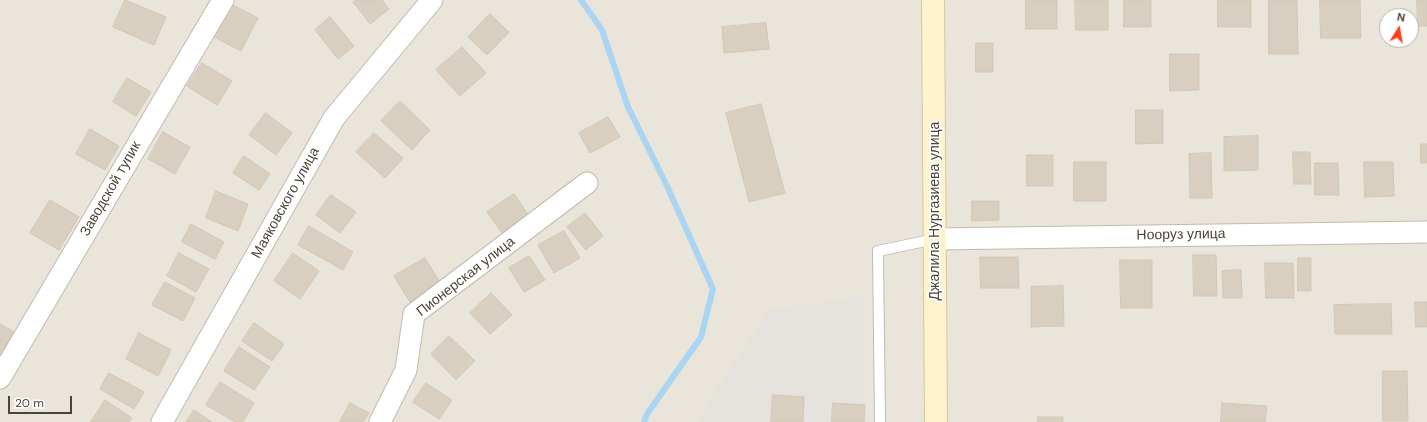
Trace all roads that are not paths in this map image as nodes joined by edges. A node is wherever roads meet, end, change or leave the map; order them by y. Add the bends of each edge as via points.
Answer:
1 (223, 0) edge
2 (432, 0) edge
3 (933, 0) edge
4 (587, 183) dead end
5 (1427, 232) edge
6 (935, 239) junction
7 (0, 378) edge
8 (162, 422) edge
9 (380, 422) edge
10 (880, 422) edge
11 (936, 422) edge

1 - 7 street, Заводской тупик
2 - 8 street, Маяковского улица via 334,118
3 - 6 street, Джалила Нургазиева улица
4 - 9 street, Пионерская улица via 414,314 406,370
5 - 6 street, Нооруз улица
6 - 10 lane via 878,251
6 - 11 street, Джалила Нургазиева улица

